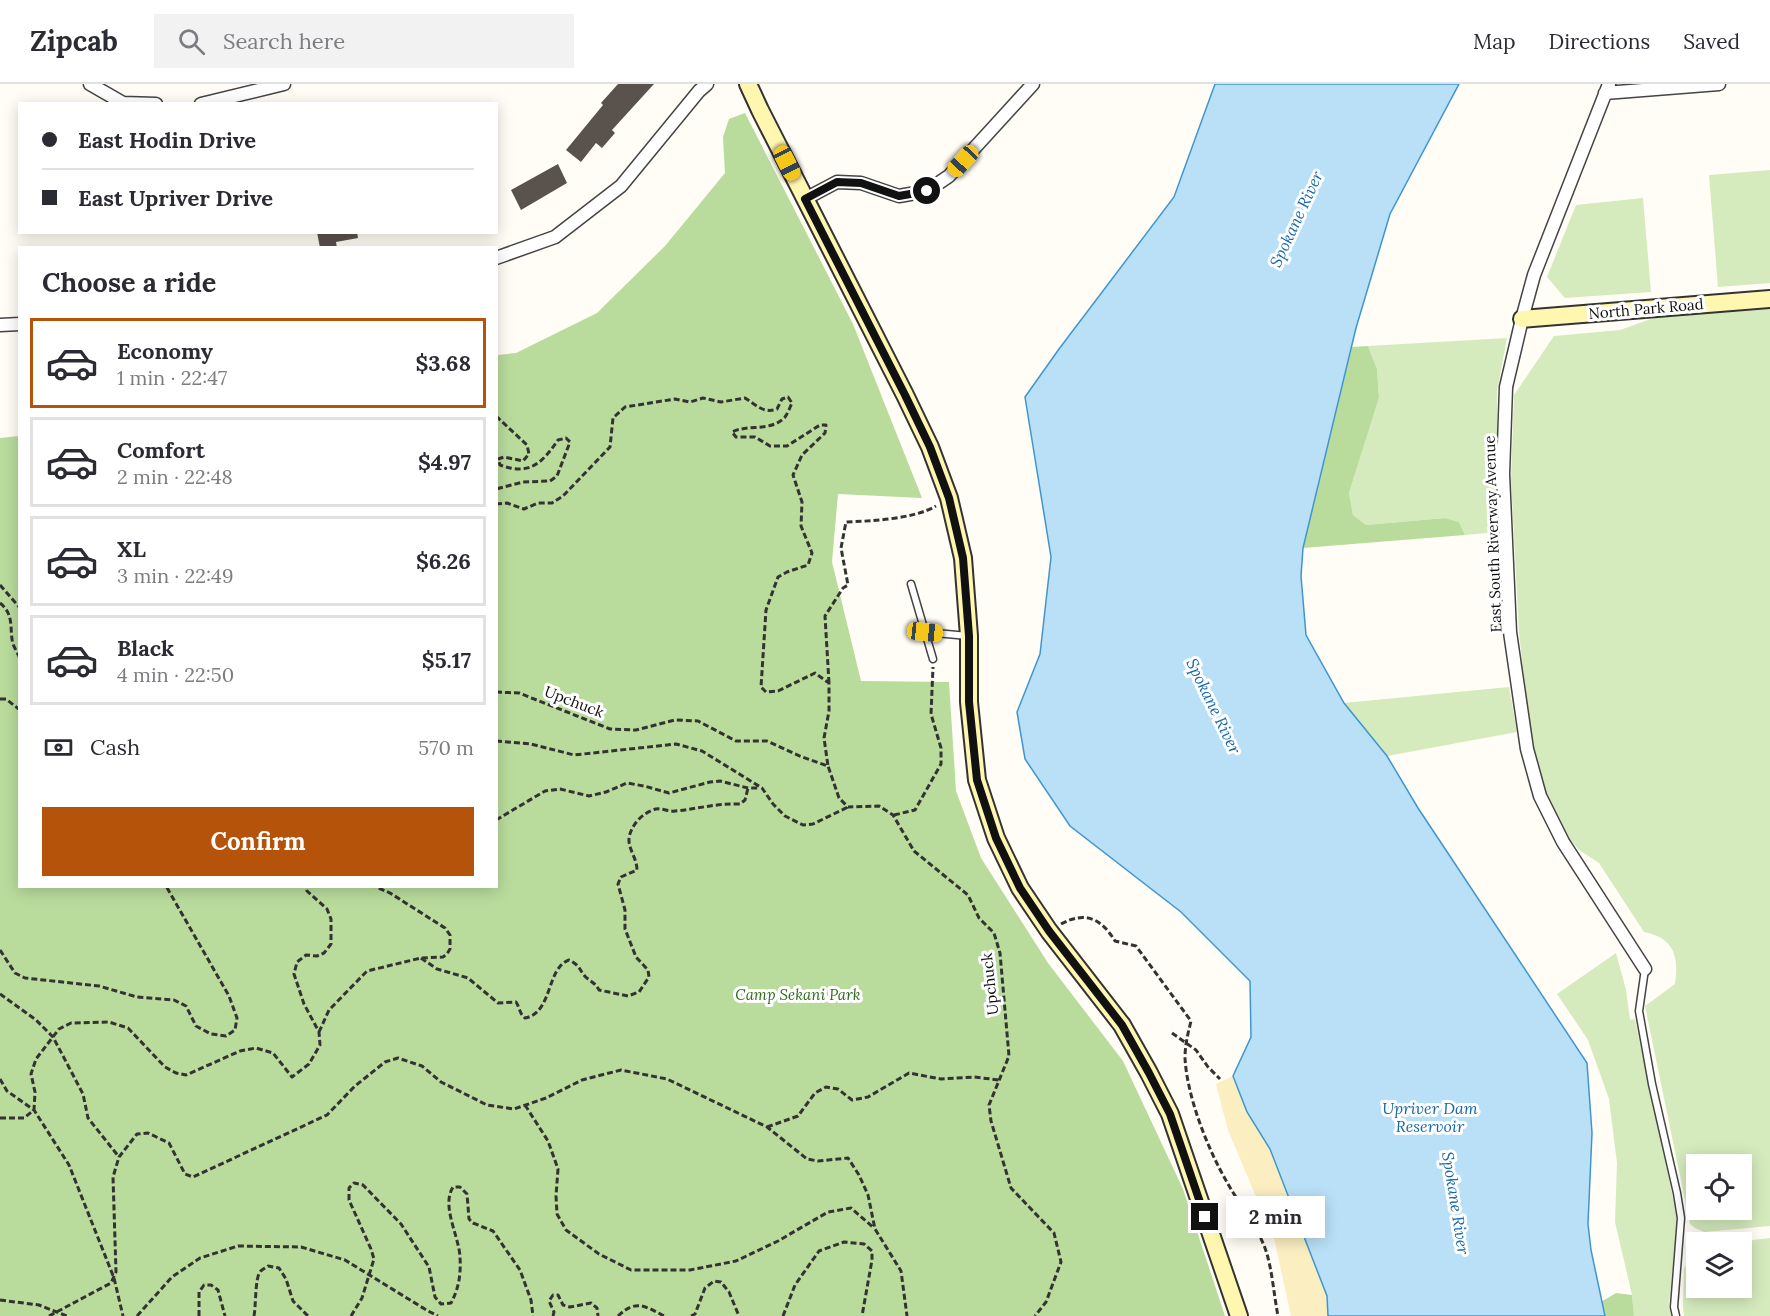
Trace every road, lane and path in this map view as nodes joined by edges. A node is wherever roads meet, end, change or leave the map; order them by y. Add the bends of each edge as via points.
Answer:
1 (90, 84) edge
2 (284, 84) edge
3 (707, 84) edge
4 (748, 84) edge
5 (1033, 84) edge
6 (1719, 84) edge
7 (1607, 89) edge
8 (121, 102) edge
9 (209, 102) edge
10 (805, 199) junction
11 (498, 257) edge
12 (1770, 299) edge
13 (1522, 319) junction
14 (18, 324) edge
15 (0, 325) edge
16 (498, 418) edge
17 (498, 459) edge
18 (498, 459) edge
19 (498, 488) edge
20 (949, 498) junction
21 (498, 504) edge
22 (911, 584) dead end
23 (0, 585) edge
24 (0, 603) edge
25 (18, 606) edge
26 (925, 632) junction
27 (969, 636) junction
28 (18, 654) edge
29 (933, 659) joint
30 (829, 683) junction
31 (498, 692) edge
32 (0, 699) edge
33 (18, 708) edge
34 (498, 741) edge
35 (828, 766) junction
36 (748, 788) junction
37 (762, 788) junction
38 (848, 807) junction
39 (893, 815) junction
40 (498, 819) edge
41 (167, 888) edge
42 (306, 888) edge
43 (379, 888) edge
44 (1049, 931) junction
45 (0, 950) edge
46 (422, 958) junction
47 (1645, 969) joint
48 (0, 994) edge
49 (319, 1032) junction
50 (1172, 1033) dead end
51 (53, 1037) junction
52 (1186, 1042) junction
53 (0, 1079) edge
54 (1000, 1080) junction
55 (1220, 1080) dead end
56 (525, 1105) junction
57 (34, 1110) junction
58 (0, 1118) edge
59 (767, 1127) junction
60 (119, 1157) junction
61 (875, 1229) junction
62 (370, 1276) junction
63 (114, 1278) junction
64 (0, 1300) edge
65 (58, 1312) junction
66 (427, 1314) edge
67 (49, 1316) edge
68 (67, 1316) edge
69 (123, 1316) edge
70 (137, 1316) edge
71 (199, 1316) edge
72 (225, 1316) edge
73 (254, 1316) edge
74 (308, 1316) edge
75 (351, 1316) edge
76 (438, 1316) edge
77 (533, 1316) edge
78 (553, 1316) edge
79 (598, 1316) edge
80 (618, 1316) edge
81 (664, 1316) edge
82 (691, 1316) edge
83 (739, 1316) edge
84 (783, 1316) edge
85 (862, 1316) edge
86 (907, 1316) edge
87 (1035, 1316) edge
88 (1239, 1316) edge
89 (1278, 1316) edge
90 (1676, 1316) edge

1 - 8 street
2 - 9 street
3 - 11 street via 621,186 555,237
4 - 10 main road
5 - 10 street via 949,176 927,191 899,196 861,183 837,182
6 - 7 street
7 - 13 street, East South Riverway Avenue via 1534,275
10 - 20 main road via 905,395
12 - 13 main road, North Park Road
13 - 47 street, East South Riverway Avenue via 1506,387 1503,474 1510,632 1527,749 1540,796 1563,842
14 - 15 street
16 - 18 path via 527,445 529,454 523,461
17 - 19 path via 500,465 508,468 530,468 547,456 558,440 566,438 570,442 557,476 550,481
20 - 27 main road via 963,558
20 - 30 path via 909,515 846,522 842,548 848,585 825,616
21 - 30 path via 524,509 552,503 563,496 610,447 613,418 625,407 675,399 721,402 745,398 770,412 788,397 792,403 784,418 769,426 732,432 736,436 755,437 770,446 787,446 826,425 825,433 802,455 793,475 802,502 801,526 812,553 808,565 778,578 766,610 761,687 766,692 778,690 815,673
22 - 26 lane
23 - 25 path
24 - 28 path via 12,622 13,644
26 - 27 lane
26 - 29 lane
27 - 44 main road via 969,702 977,780 996,838 1020,888
29 - 39 path via 931,714 941,748 941,764 915,810
30 - 35 path via 830,711 824,738
31 - 35 path, Upchuck via 519,693 610,729 636,730 675,720 698,721 736,741 767,741
32 - 33 path
34 - 37 path via 531,744 574,755 676,744 702,751
35 - 38 path via 839,798
36 - 37 path
36 - 40 path via 720,781 669,793 627,783 589,796 560,789 545,791
36 - 46 path via 740,804 720,803 672,812 657,809 638,818 629,837 636,870 621,877 618,884 625,929 636,957 648,970 649,977 639,992 628,996 599,990 569,960 559,967 543,1004 525,1018 516,1002 498,1003 468,978 437,969
37 - 38 path via 785,816 802,825 813,824
38 - 39 path via 879,806
39 - 54 path, Upchuck via 914,851 968,895 979,918 994,933 1000,953 1009,1056
41 - 45 path via 229,996 237,1018 235,1030 226,1036 196,1026 186,1006 174,1000 25,978 15,973
42 - 49 path via 327,909 331,920 331,944 324,953 306,955 297,962 294,974
43 - 46 path via 445,928 450,935 447,954
44 - 52 path via 1077,916 1093,919 1108,929 1115,941 1136,946 1191,1021
44 - 88 main road via 1122,1025 1170,1114
46 - 49 path via 367,971 329,1010
47 - 90 lane via 1639,1011 1681,1218
48 - 51 path
49 - 51 path via 320,1045 309,1064 292,1077 273,1053 256,1048 186,1075 176,1073 165,1067 128,1028 109,1022 71,1023 58,1029
50 - 52 path
51 - 57 path via 36,1059 31,1074
51 - 60 path via 83,1094 88,1118
52 - 55 path
52 - 89 path via 1185,1058 1197,1114 1211,1151 1265,1249
53 - 57 path via 7,1091
54 - 59 path via 941,1079 909,1072 868,1096 852,1100 838,1089 826,1087 815,1093 798,1116
54 - 87 path, Upchuck via 989,1105 1011,1188 1054,1233 1061,1262 1046,1302
56 - 59 path via 582,1080 621,1070 667,1079
56 - 60 path via 513,1109 487,1105 441,1082 422,1066 398,1058 385,1062 327,1114 193,1177 185,1173 169,1143 148,1133 138,1134
56 - 61 path via 548,1141 558,1169 557,1214 566,1230 599,1254 631,1270 690,1270 736,1261 828,1212 851,1208
57 - 58 path via 24,1118
57 - 63 path via 69,1165
59 - 61 path via 807,1159 848,1158 868,1195
60 - 63 path via 112,1177
61 - 86 path via 901,1271
62 - 66 path
62 - 70 path via 345,1260 301,1246 238,1246 200,1258 172,1277
62 - 75 path
62 - 77 path via 374,1259 349,1200 349,1188 354,1183 363,1185 400,1224 429,1267 435,1297 441,1304 451,1303 459,1289 460,1256 449,1193 453,1187 460,1187 467,1194 469,1219 493,1231 520,1270
63 - 65 path
63 - 69 path
64 - 65 path via 39,1305
65 - 67 path
65 - 68 path
66 - 76 path
71 - 72 path via 199,1292 204,1285 218,1290
73 - 74 path via 257,1281 268,1266 279,1268 293,1301
78 - 79 path via 549,1301 553,1295 570,1307 591,1304 597,1308
80 - 81 path via 630,1306 642,1305
82 - 83 path via 705,1288 714,1281 721,1282 729,1292
84 - 85 path via 795,1285 819,1251 844,1242 864,1244 872,1251

